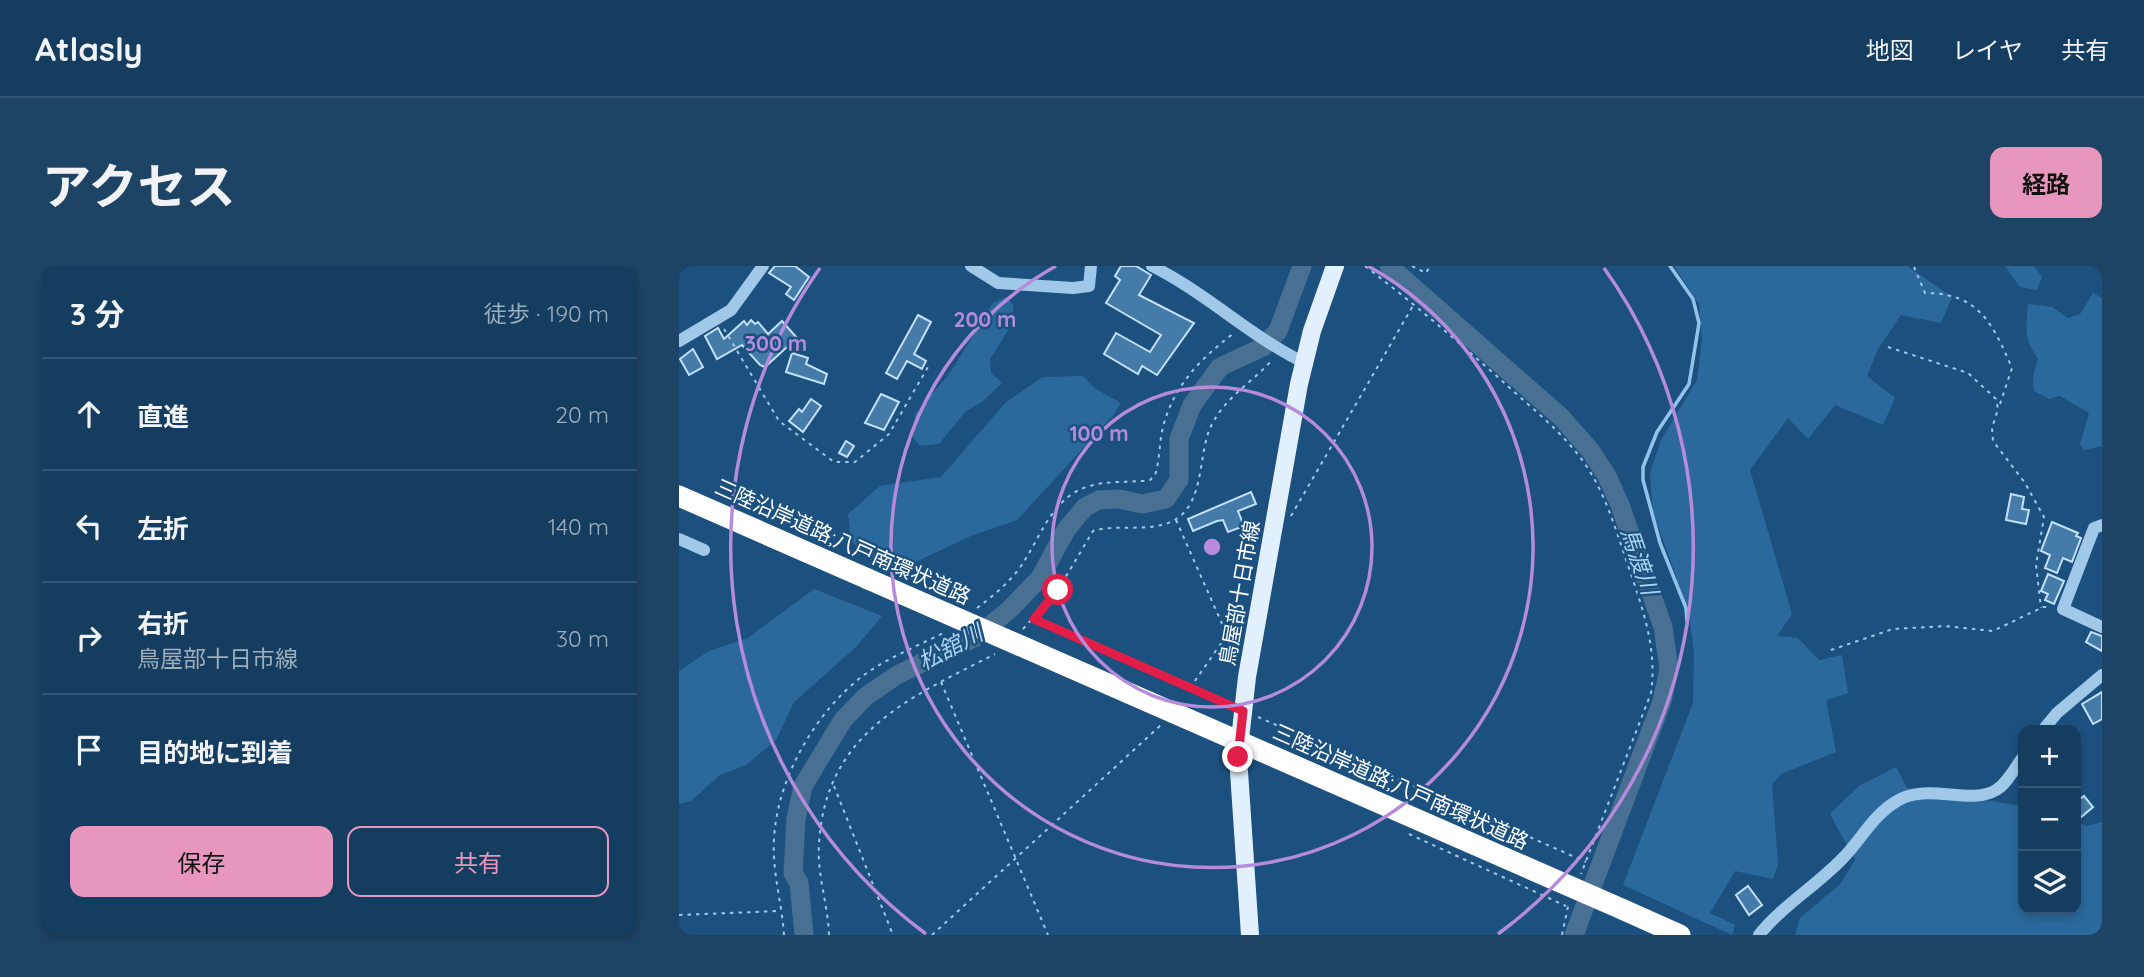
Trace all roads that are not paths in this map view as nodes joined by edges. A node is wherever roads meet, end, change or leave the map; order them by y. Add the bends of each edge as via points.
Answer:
1 (764, 266) edge
2 (971, 266) edge
3 (1091, 266) edge
4 (1152, 266) edge
5 (1335, 266) edge
6 (679, 341) edge
7 (1303, 362) junction
8 (679, 496) edge
9 (2102, 525) edge
10 (679, 540) edge
11 (704, 550) dead end
12 (2102, 627) edge
13 (2102, 675) edge
14 (2047, 725) edge
15 (2018, 763) edge
16 (1250, 935) edge
17 (1680, 935) edge
18 (1759, 935) edge

1 - 6 street via 731,310
2 - 3 street via 998,283 1073,288 1089,286
4 - 7 street
5 - 7 main road, 鳥屋部十日市線
7 - 16 main road, 鳥屋部十日市線 via 1243,711 1238,785
8 - 17 highway, 三陸沿岸道路;八戸南環状道路, bridge
9 - 12 street via 2094,528 2063,609
10 - 11 street
13 - 14 street
15 - 18 street via 1998,789 1986,794 1913,793 1896,801 1843,859

